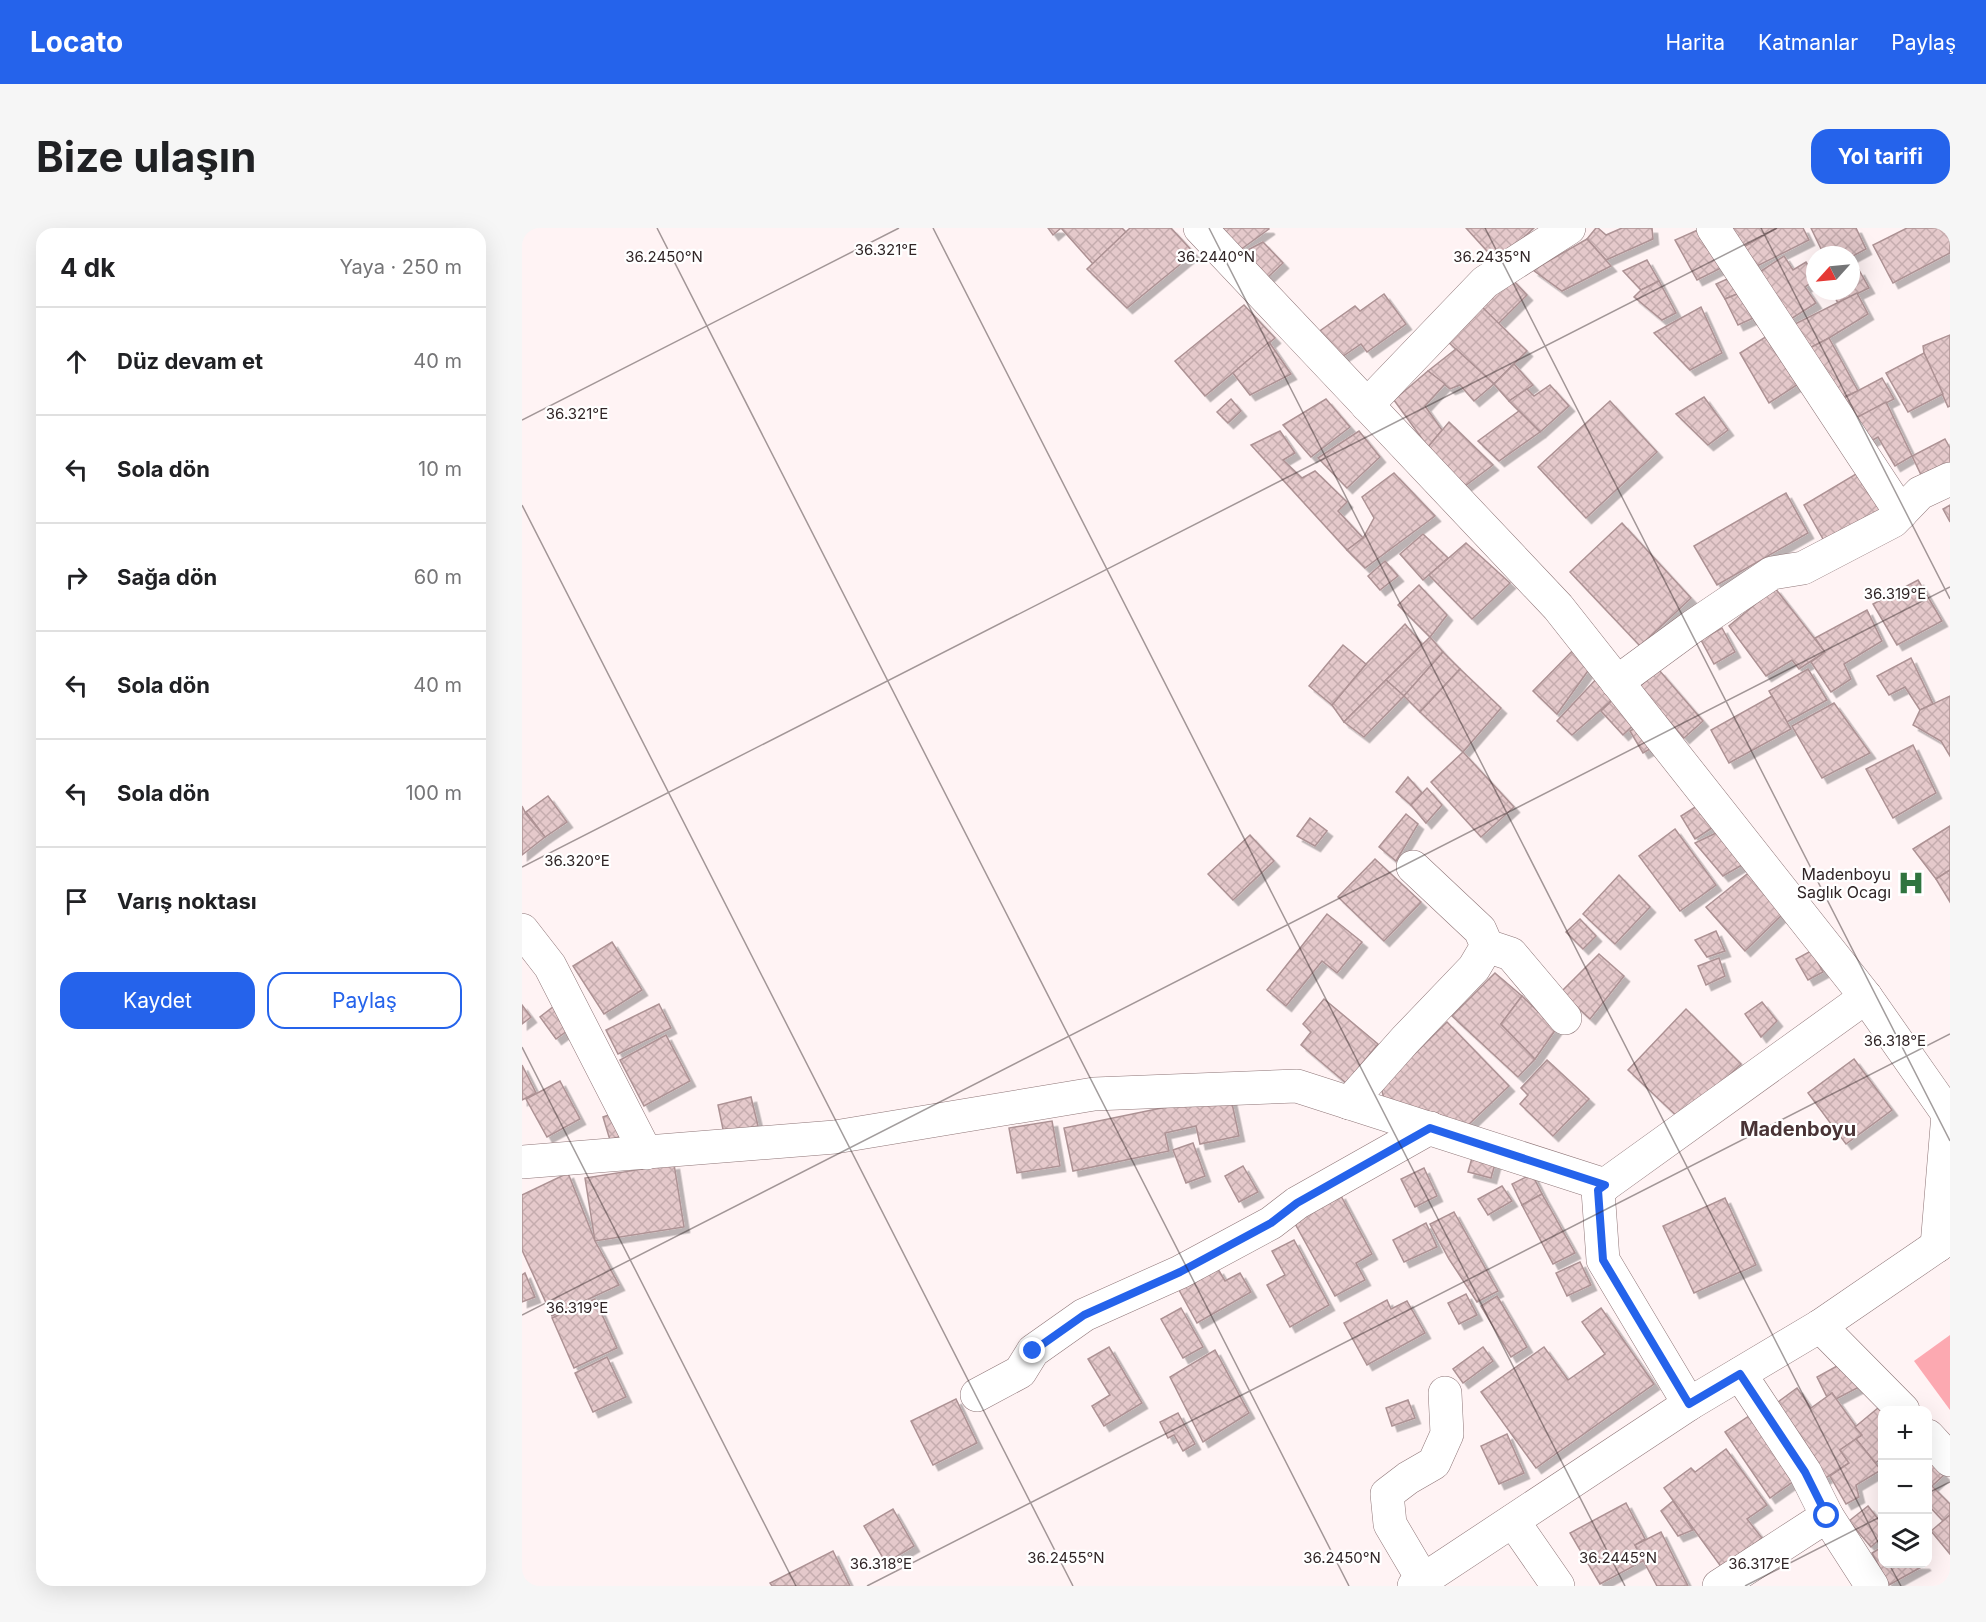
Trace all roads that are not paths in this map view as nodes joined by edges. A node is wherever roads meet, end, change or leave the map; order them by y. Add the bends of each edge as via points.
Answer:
1 (1200, 228) edge
2 (1569, 228) edge
3 (1713, 228) edge
4 (1367, 405) junction
5 (1950, 479) edge
6 (1901, 513) junction
7 (1617, 682) junction
8 (1413, 867) dead end
9 (522, 930) edge
10 (1487, 946) junction
11 (1866, 997) junction
12 (1565, 1018) dead end
13 (1349, 1103) junction
14 (1949, 1111) edge
15 (1430, 1128) junction
16 (646, 1153) junction
17 (522, 1162) edge
18 (1605, 1185) junction
19 (1944, 1241) edge
20 (1820, 1326) junction
21 (1740, 1374) junction
22 (1445, 1393) dead end
23 (976, 1395) dead end
24 (1689, 1404) junction
25 (1899, 1406) edge
26 (1932, 1440) edge
27 (1950, 1460) edge
28 (1827, 1516) junction
29 (1513, 1521) junction
30 (1418, 1583) edge
31 (1558, 1586) edge
32 (1719, 1586) edge
33 (1872, 1586) edge

1 - 4 street
2 - 4 street via 1485,282
3 - 6 street
4 - 7 street via 1558,607
5 - 6 street via 1920,493
6 - 7 street via 1893,521 1803,568 1772,573
7 - 11 street
8 - 10 street via 1480,930
9 - 16 street via 550,966
10 - 12 street via 1511,954
10 - 13 street via 1474,968
11 - 14 street
11 - 18 street
13 - 15 street
13 - 16 street via 1296,1086 1095,1094 835,1137
14 - 19 street
15 - 18 street
15 - 23 street via 1297,1203 1271,1223 1180,1272 1084,1315 1033,1351 1020,1372
16 - 17 street
18 - 24 street via 1598,1190 1603,1260
19 - 20 street
20 - 21 street
20 - 25 street
21 - 24 street
21 - 28 street via 1805,1472
22 - 30 street via 1447,1434 1434,1463 1387,1494 1390,1524
24 - 29 street
26 - 27 street
28 - 32 street
28 - 33 street
29 - 30 street
29 - 31 street

